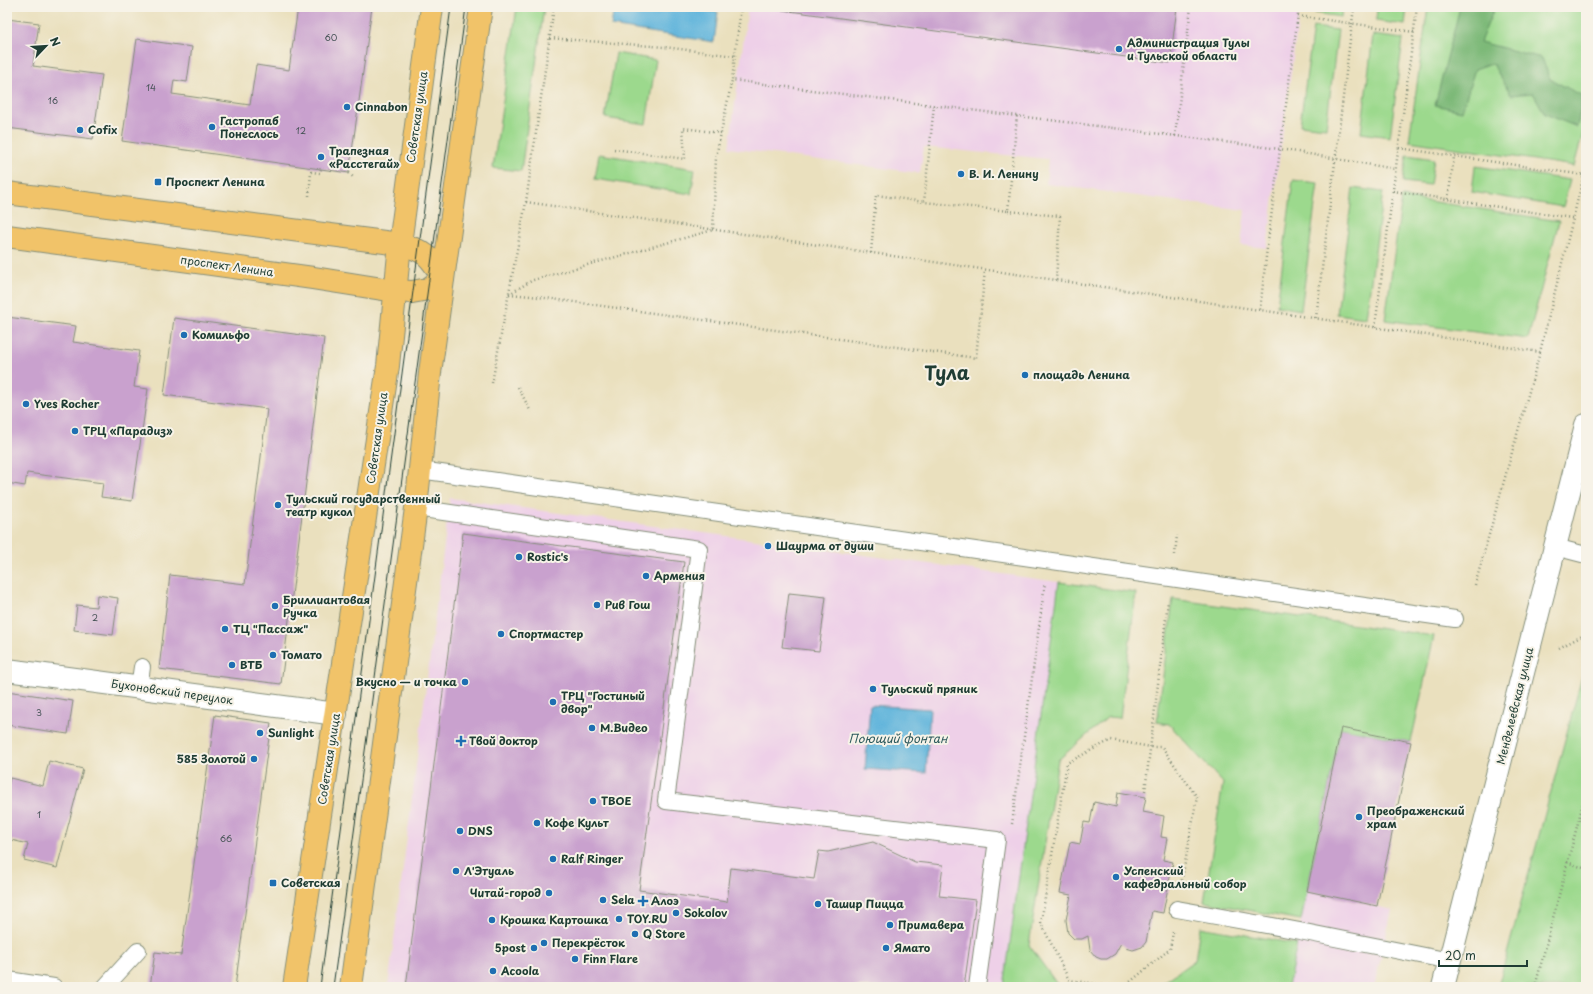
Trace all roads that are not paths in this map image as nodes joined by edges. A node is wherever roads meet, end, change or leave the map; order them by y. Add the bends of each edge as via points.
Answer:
1 (432, 7) edge
2 (481, 7) edge
3 (7, 193) edge
4 (7, 236) edge
5 (400, 244) junction
6 (444, 278) junction
7 (395, 291) junction
8 (1586, 425) edge
9 (420, 470) junction
10 (416, 508) junction
11 (1555, 547) junction
12 (1586, 555) edge
13 (1455, 619) dead end
14 (7, 670) edge
15 (336, 714) junction
16 (1177, 909) road end
17 (138, 950) dead end
18 (1450, 961) junction
19 (8, 980) dead end
20 (54, 987) edge
21 (105, 987) edge
22 (294, 987) edge
23 (351, 987) edge
24 (977, 987) edge
25 (1443, 987) edge

1 - 5 main road, Советская улица
2 - 6 main road
3 - 5 main road
4 - 7 main road, проспект Ленина
5 - 6 main road via 418,249 432,259
5 - 7 main road, Советская улица
6 - 7 main road, проспект Ленина via 428,289 412,292
6 - 9 main road via 430,373
7 - 15 main road, Советская улица via 388,366
8 - 11 street, Менделеевская улица
9 - 10 main road
9 - 13 lane
10 - 23 main road
10 - 24 lane via 699,549 666,801 997,840
11 - 12 lane
11 - 18 street, Менделеевская улица
14 - 15 street, Бухоновский переулок via 141,677
15 - 22 main road, Советская улица
16 - 18 lane
17 - 21 lane
18 - 25 street, Менделеевская улица
19 - 20 lane

